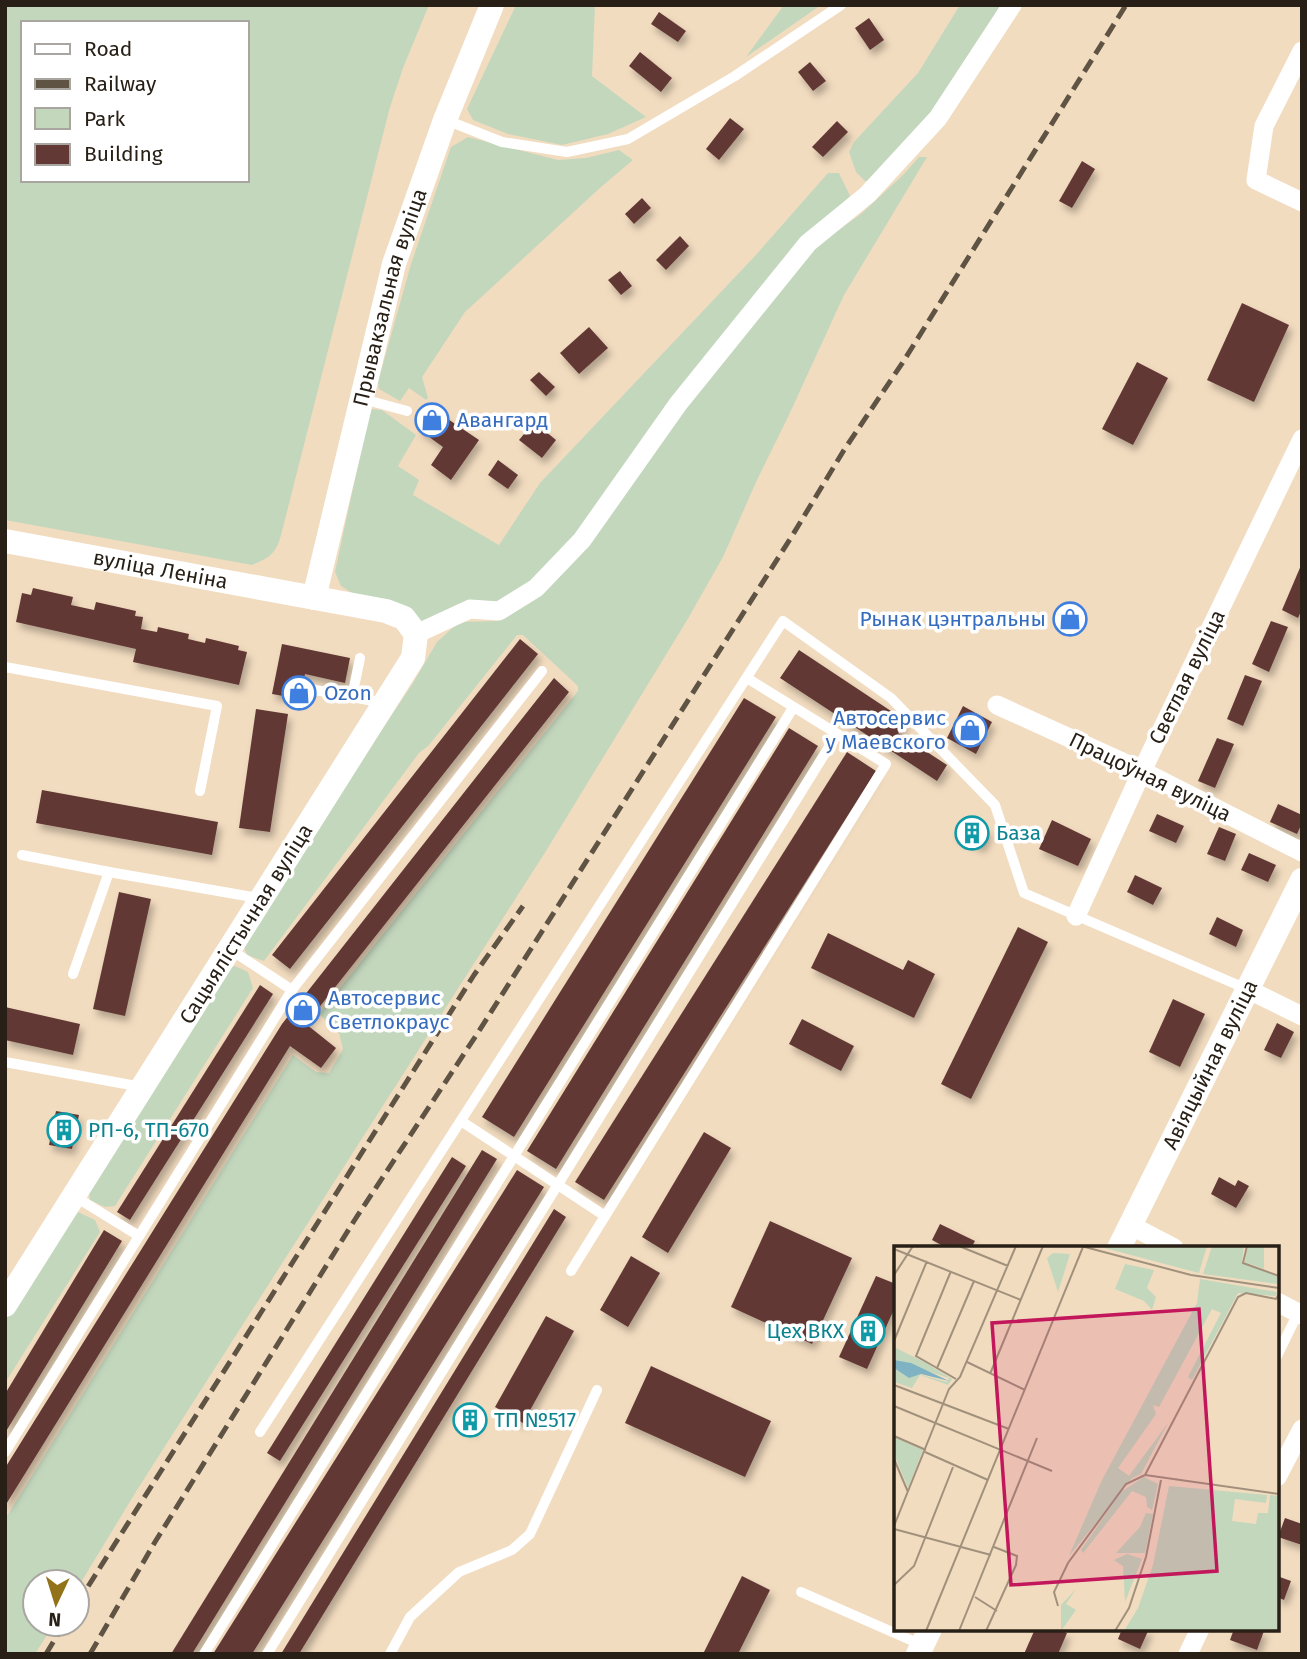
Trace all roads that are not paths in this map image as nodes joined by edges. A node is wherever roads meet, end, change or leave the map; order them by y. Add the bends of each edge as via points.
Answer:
1 (492, 5) edge
2 (841, 5) edge
3 (1012, 5) edge
4 (1302, 51) edge
5 (445, 120) junction
6 (1302, 202) edge
7 (361, 399) junction
8 (407, 411) dead end
9 (1302, 439) edge
10 (5, 541) edge
11 (314, 598) junction
12 (415, 634) junction
13 (360, 658) dead end
14 (5, 667) edge
15 (542, 671) dead end
16 (747, 678) junction
17 (310, 689) dead end
18 (352, 697) junction
19 (385, 703) junction
20 (997, 705) dead end
21 (793, 708) junction
22 (837, 734) junction
23 (1142, 771) junction
24 (200, 791) dead end
25 (1302, 852) edge
26 (22, 855) dead end
27 (109, 872) junction
28 (1302, 880) edge
29 (262, 899) junction
30 (1076, 916) junction
31 (230, 949) junction
32 (73, 974) dead end
33 (1247, 989) junction
34 (292, 990) junction
35 (1302, 1016) edge
36 (5, 1062) edge
37 (143, 1087) junction
38 (461, 1121) junction
39 (514, 1156) junction
40 (558, 1185) junction
41 (74, 1196) junction
42 (605, 1216) junction
43 (1130, 1225) junction
44 (139, 1236) junction
45 (1120, 1246) edge
46 (1170, 1246) edge
47 (571, 1271) dead end
48 (1279, 1303) edge
49 (5, 1305) edge
50 (1300, 1314) edge
51 (1279, 1352) edge
52 (597, 1390) dead end
53 (1302, 1429) edge
54 (260, 1432) dead end
55 (5, 1451) edge
56 (1279, 1473) edge
57 (801, 1592) dead end
58 (894, 1631) edge
59 (894, 1631) edge
60 (1199, 1631) edge
61 (923, 1643) edge
62 (204, 1654) edge
63 (267, 1654) edge
64 (390, 1654) edge
65 (1188, 1654) edge

1 - 5 street, Прывакзальная вуліца
2 - 5 lane via 735,76 628,139 567,152 502,142
3 - 12 street via 938,118 867,195 808,243 678,404 582,540 536,589 499,611 470,609
4 - 6 street via 1264,126 1256,180
5 - 7 street, Прывакзальная вуліца via 394,264
7 - 8 lane
7 - 11 street, Прывакзальная вуліца
9 - 23 street, Светлая вуліца
10 - 11 street, вуліца Леніна
11 - 12 street via 386,611 404,618
12 - 19 street, Сацыялістычная вуліца via 413,658
13 - 18 lane
14 - 24 lane via 217,706
15 - 34 lane
16 - 21 lane
16 - 30 lane via 783,621 891,698 995,805 1024,893
16 - 38 lane
17 - 18 lane
18 - 19 lane
19 - 29 street, Сацыялістычная вуліца
20 - 23 street, Працоўная вуліца
21 - 22 lane
21 - 39 lane
22 - 40 lane
22 - 42 lane via 887,764
23 - 25 street, Працоўная вуліца
23 - 30 street, Светлая вуліца
26 - 27 lane
27 - 29 lane
27 - 32 lane
28 - 33 street, Авіяцыйная вуліца
29 - 31 street, Сацыялістычная вуліца
30 - 33 lane
31 - 34 lane
31 - 37 street, Сацыялістычная вуліца
33 - 35 street
33 - 43 street, Авіяцыйная вуліца
34 - 44 lane
36 - 37 lane
37 - 41 street, Сацыялістычная вуліца
38 - 39 lane
38 - 54 lane
39 - 40 lane
39 - 62 lane
40 - 42 lane
40 - 63 lane
41 - 44 lane
41 - 49 street, Сацыялістычная вуліца
42 - 47 lane
43 - 45 street, Авіяцыйная вуліца
43 - 46 street
44 - 55 lane
48 - 50 street
50 - 51 lane
52 - 64 lane via 530,1535 512,1550 459,1572 410,1617
53 - 56 street
57 - 58 lane
59 - 61 lane
60 - 65 street

